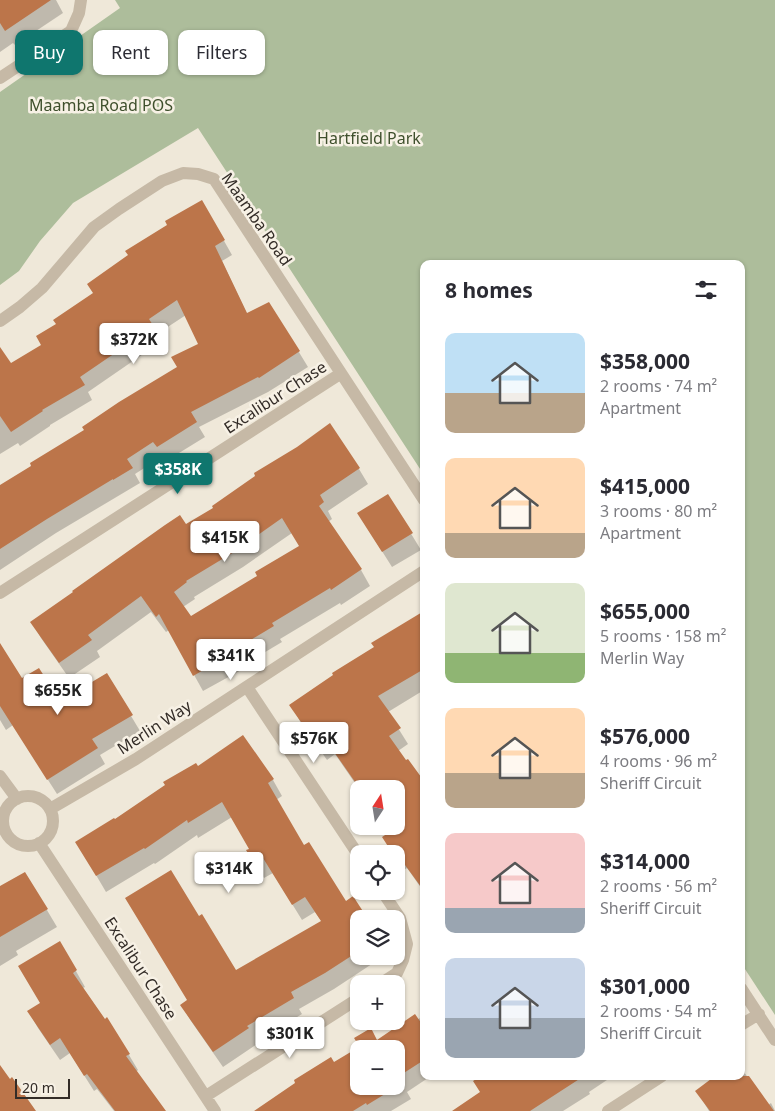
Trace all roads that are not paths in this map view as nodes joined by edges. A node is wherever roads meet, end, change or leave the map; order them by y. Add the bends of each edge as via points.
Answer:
1 (81, 0) edge
2 (0, 78) edge
3 (0, 321) edge
4 (340, 374) junction
5 (420, 494) edge
6 (420, 574) edge
7 (0, 594) edge
8 (247, 687) junction
9 (0, 776) edge
10 (17, 799) junction
11 (50, 809) junction
12 (3, 835) edge
13 (39, 843) junction
14 (352, 845) edge
15 (388, 900) edge
16 (394, 975) edge
17 (745, 994) edge
18 (350, 1004) edge
19 (758, 1014) junction
20 (745, 1023) edge
21 (775, 1040) edge
22 (656, 1080) edge
23 (206, 1096) junction
24 (215, 1111) edge
25 (608, 1111) edge

1 - 2 street via 71,31
3 - 4 street, Maamba Road via 42,288 94,227 162,181 183,173 198,174 214,179
4 - 5 street, Maamba Road
4 - 7 street, Excalibur Chase
6 - 8 street, Merlin Way
8 - 11 street, Merlin Way via 136,760
8 - 14 street
9 - 10 street
10 - 11 street via 35,797
10 - 12 street via 4,814
11 - 13 street via 52,828
12 - 13 street via 21,845
13 - 23 street, Excalibur Chase
15 - 16 street via 400,918 407,944 403,960
17 - 19 street
18 - 23 street
19 - 20 street
19 - 21 street
22 - 25 street
23 - 24 street, Excalibur Chase

